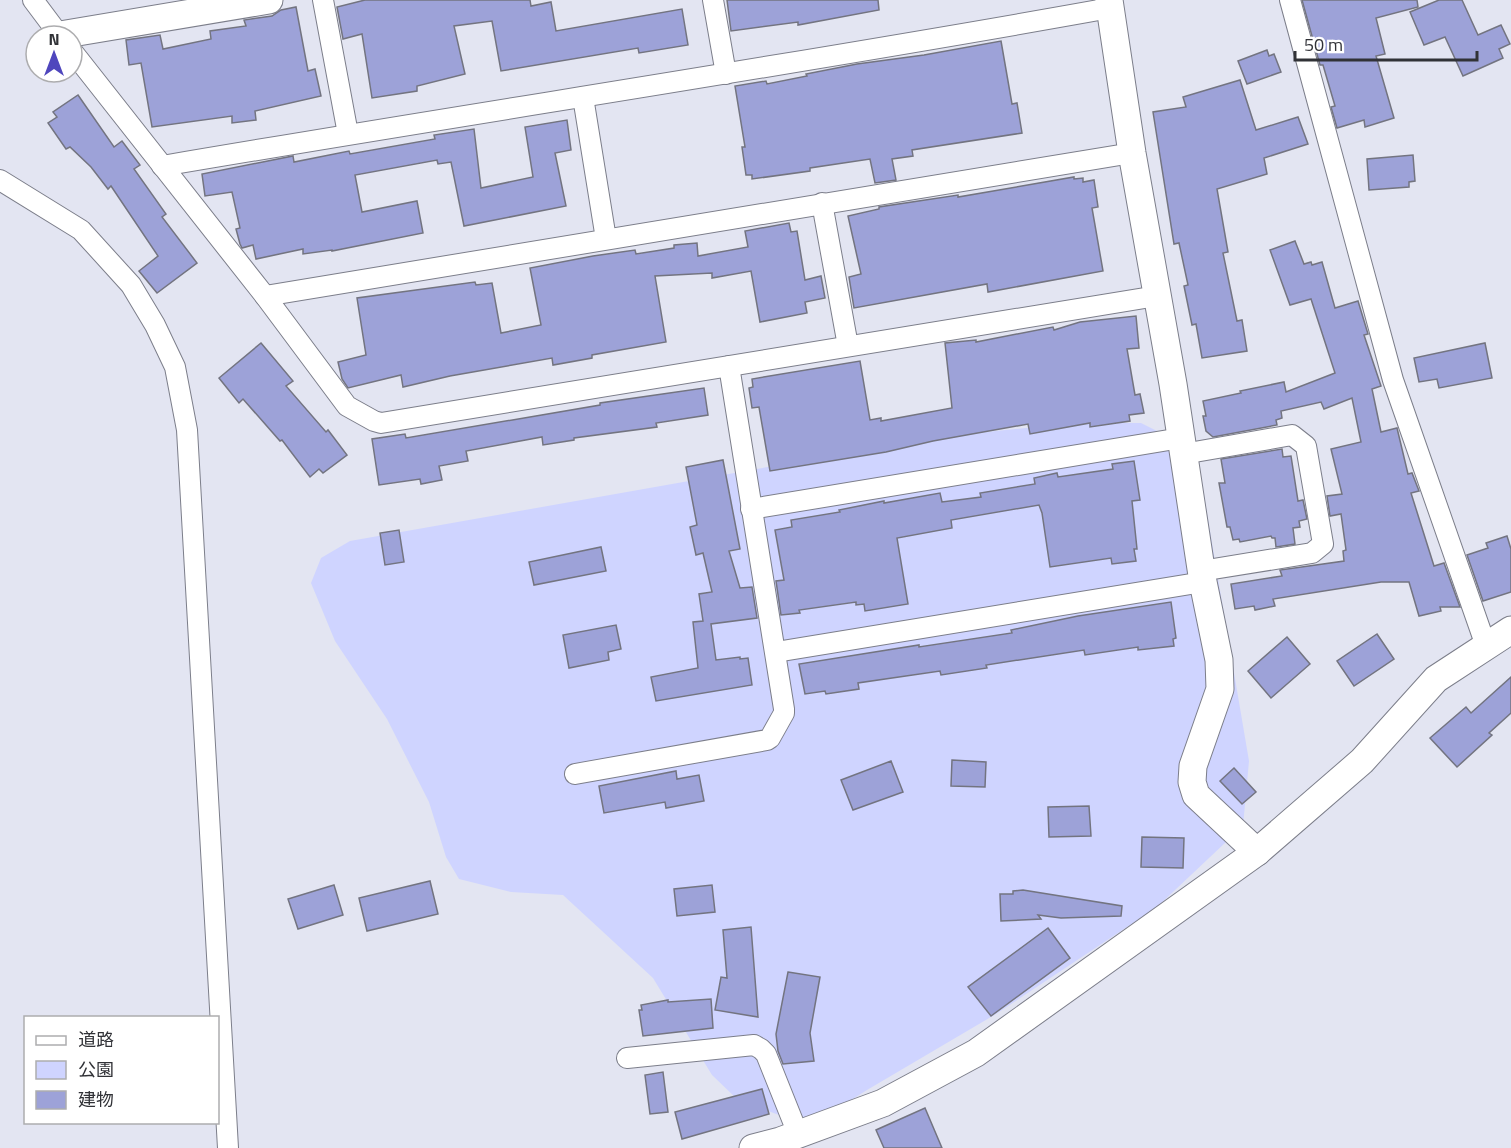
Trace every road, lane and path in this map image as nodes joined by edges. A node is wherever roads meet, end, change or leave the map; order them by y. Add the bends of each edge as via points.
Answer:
1 (33, 0) edge
2 (269, 0) edge
3 (323, 0) edge
4 (712, 0) edge
5 (1290, 0) edge
6 (1110, 4) edge
7 (51, 24) edge
8 (84, 32) edge
9 (84, 66) edge
10 (726, 74) junction
11 (583, 97) junction
12 (348, 134) junction
13 (1132, 153) junction
14 (162, 166) junction
15 (0, 180) edge
16 (822, 203) junction
17 (606, 239) junction
18 (265, 296) junction
19 (1157, 296) junction
20 (848, 346) junction
21 (729, 366) junction
22 (1182, 446) junction
23 (751, 509) junction
24 (1202, 577) junction
25 (1503, 638) edge
26 (776, 652) junction
27 (575, 774) dead end
28 (1257, 852) junction
29 (627, 1058) dead end
30 (798, 1134) junction
31 (228, 1148) edge
32 (753, 1148) edge

1 - 7 street
2 - 8 street
3 - 12 street
4 - 10 street
5 - 25 street via 1393,380
6 - 10 street
6 - 13 street
9 - 14 street
10 - 11 street
11 - 12 street
11 - 17 street
12 - 14 street
13 - 16 street
13 - 19 street
14 - 18 street
15 - 31 street via 90,237 138,296 178,376 187,430
16 - 17 street
16 - 20 street
17 - 18 street
18 - 21 street via 347,406 381,423
19 - 20 street
19 - 22 street
20 - 21 street
21 - 23 street
22 - 23 street
22 - 24 street
22 - 24 street via 1292,435 1306,446 1323,544 1312,553
23 - 26 street
24 - 26 street
24 - 28 street via 1219,660 1220,689 1192,766 1192,782 1196,795
25 - 28 street via 1436,679 1362,761
26 - 27 street via 784,713 770,738
28 - 30 street via 975,1053 884,1103
29 - 30 street via 754,1045 766,1054
30 - 32 street

